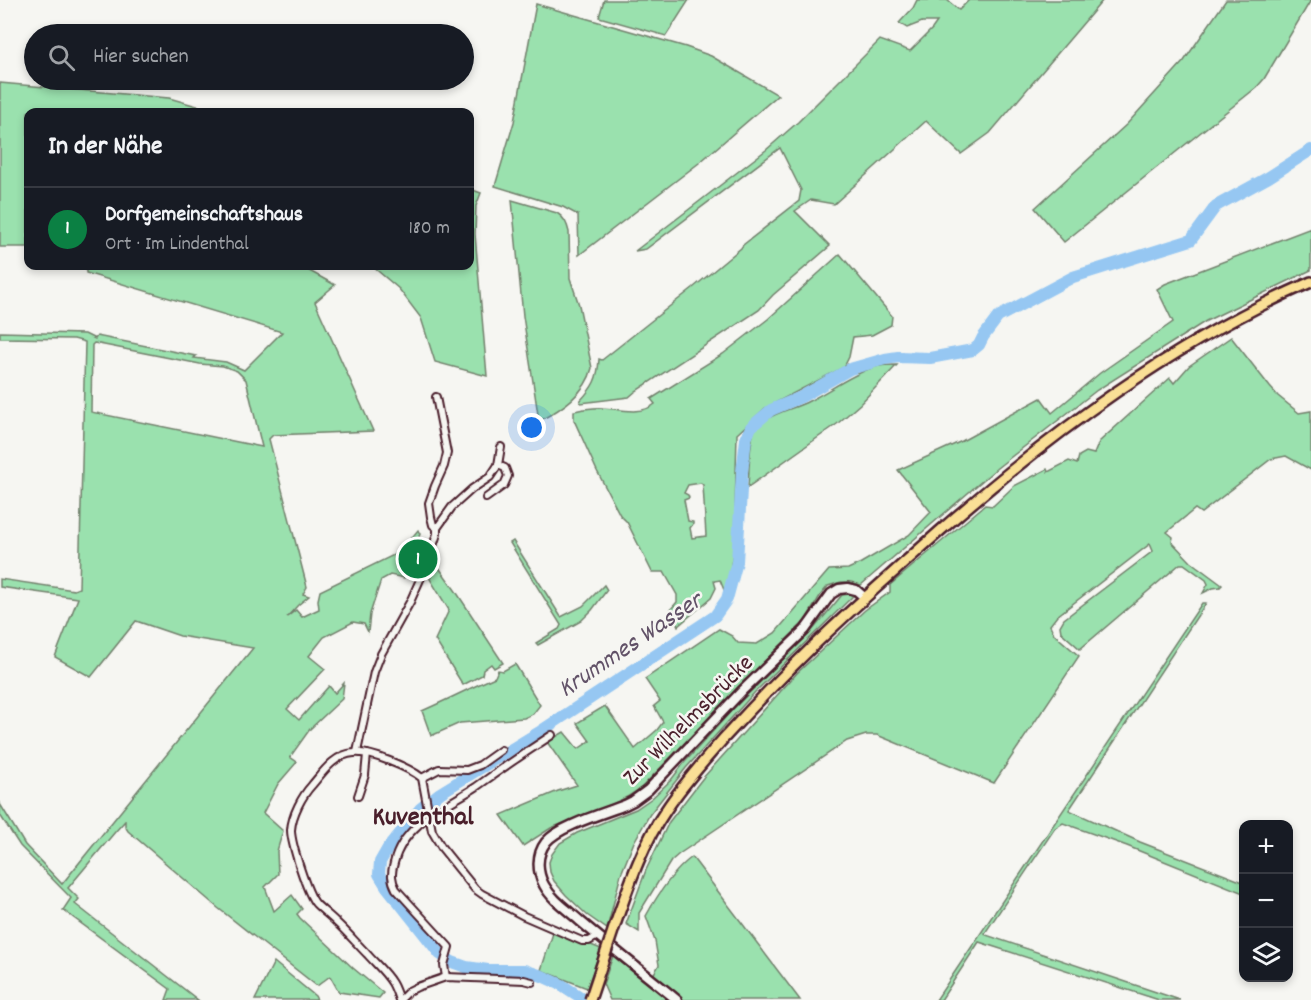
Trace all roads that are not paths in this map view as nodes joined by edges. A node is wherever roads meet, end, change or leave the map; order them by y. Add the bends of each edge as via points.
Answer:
1 (1311, 282) edge
2 (436, 397) dead end
3 (501, 447) dead end
4 (498, 465) junction
5 (486, 498) dead end
6 (437, 528) junction
7 (864, 597) junction
8 (552, 735) dead end
9 (501, 750) dead end
10 (357, 752) junction
11 (367, 754) junction
12 (422, 778) junction
13 (358, 796) dead end
14 (429, 816) junction
15 (598, 936) junction
16 (608, 944) junction
17 (446, 977) junction
18 (532, 982) dead end
19 (399, 1000) edge
20 (589, 1000) edge
21 (677, 1000) edge

1 - 7 main road via 1218,328 1114,393 989,488
2 - 6 street via 447,453 429,503
3 - 4 street
4 - 5 street via 505,468 508,476 504,485
4 - 6 street via 490,477 452,507
6 - 10 street via 410,603 374,672
7 - 15 street, Zur Wilhelmsbrücke via 848,588 831,594 805,630 648,790 625,805 566,828 545,843 538,867 545,887
7 - 20 main road, bridge via 736,725 680,790 646,843
8 - 14 street
9 - 12 street via 467,770 439,769
10 - 11 street
10 - 19 street via 337,759 306,792 291,832 314,903 387,976
11 - 12 street
11 - 13 street
12 - 14 street
14 - 15 street via 442,848 482,894 582,941
14 - 17 street via 399,848 392,877 396,889 449,947 444,965
15 - 16 street, Zur Wilhelmsbrücke
16 - 20 street, bridge
16 - 21 street, Zur Wilhelmsbrücke
17 - 18 street
17 - 19 street via 417,987

